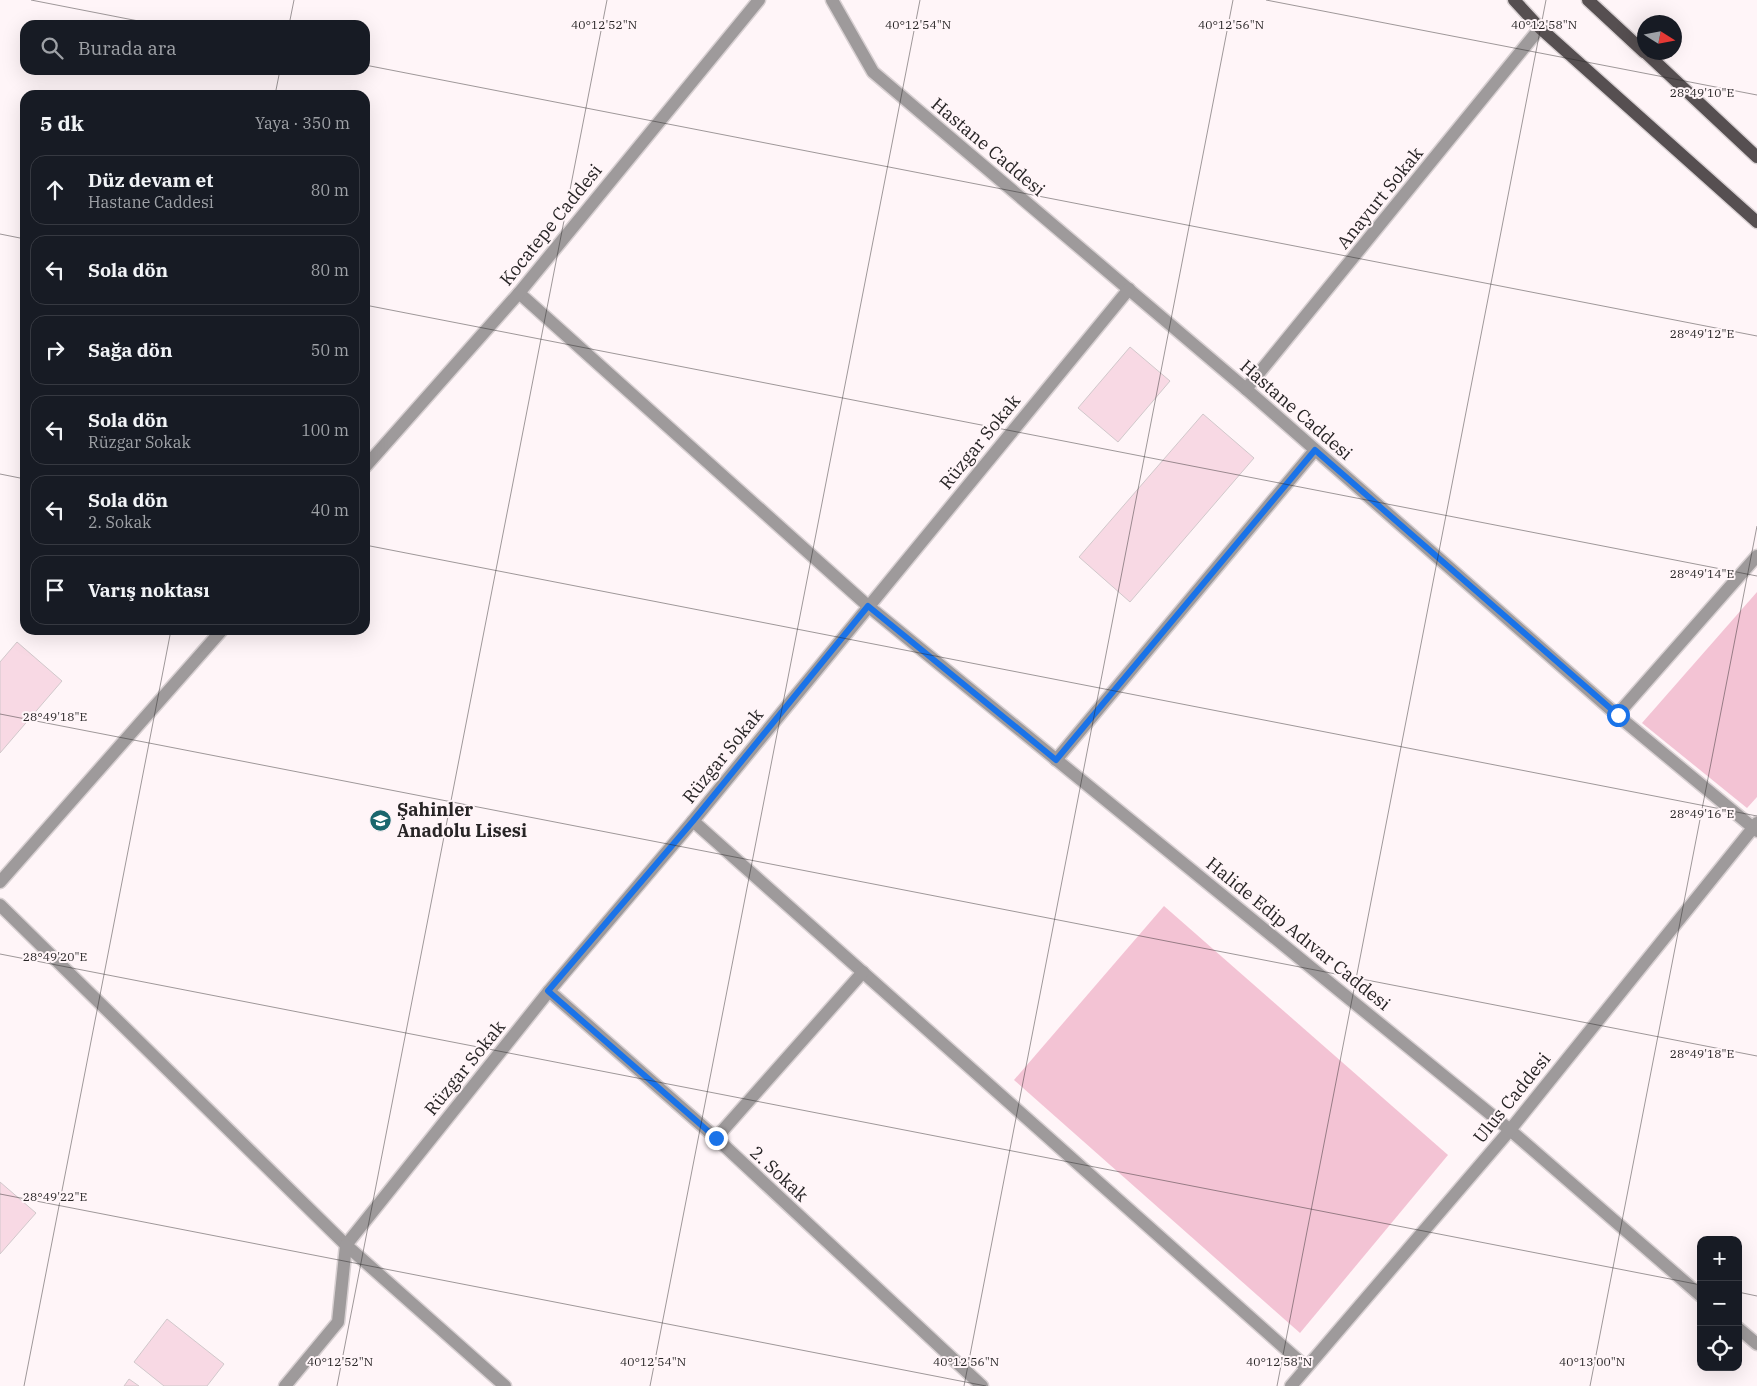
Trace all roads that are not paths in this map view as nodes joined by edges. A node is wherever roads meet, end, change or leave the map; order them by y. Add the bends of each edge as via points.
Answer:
1 (759, 0) edge
2 (832, 0) edge
3 (1514, 0) edge
4 (1588, 0) edge
5 (1540, 28) junction
6 (1637, 45) edge
7 (1654, 60) edge
8 (1757, 157) edge
9 (1757, 222) edge
10 (1128, 289) junction
11 (518, 293) junction
12 (1246, 389) junction
13 (1315, 450) junction
14 (370, 461) edge
15 (1757, 556) edge
16 (868, 606) junction
17 (218, 635) edge
18 (1618, 715) junction
19 (1056, 760) junction
20 (693, 821) junction
21 (1756, 827) edge
22 (0, 882) edge
23 (0, 905) edge
24 (863, 972) junction
25 (548, 991) junction
26 (1510, 1130) junction
27 (716, 1138) junction
28 (346, 1245) junction
29 (1697, 1293) edge
30 (1742, 1331) edge
31 (1757, 1344) edge
32 (1306, 1367) junction
33 (285, 1386) edge
34 (505, 1386) edge
35 (982, 1386) edge
36 (1291, 1386) edge

1 - 11 street, Kocatepe Caddesi
2 - 10 street, Hastane Caddesi via 873,72
3 - 5 main road
4 - 6 main road
5 - 9 main road
5 - 12 street, Anayurt Sokak
7 - 8 main road
10 - 12 street, Hastane Caddesi
10 - 16 street, Rüzgar Sokak
11 - 14 street, Kocatepe Caddesi
11 - 16 street, Halide Edip Adıvar Caddesi
12 - 13 street, Hastane Caddesi
13 - 18 street, Hastane Caddesi
13 - 19 street
15 - 18 street
16 - 19 street, Halide Edip Adıvar Caddesi
16 - 20 street, Rüzgar Sokak
17 - 22 street
18 - 21 street, Hastane Caddesi
19 - 26 street, Halide Edip Adıvar Caddesi
20 - 24 street
20 - 25 street, Rüzgar Sokak
21 - 26 street, Ulus Caddesi
23 - 28 street
24 - 27 street
24 - 32 street
25 - 27 street, 2. Sokak
25 - 28 street, Rüzgar Sokak
26 - 29 street, Halide Edip Adıvar Caddesi
26 - 32 street, Ulus Caddesi
27 - 35 street, 2. Sokak
28 - 33 street via 338,1322
28 - 34 street
30 - 31 street
32 - 36 street, Ulus Caddesi

